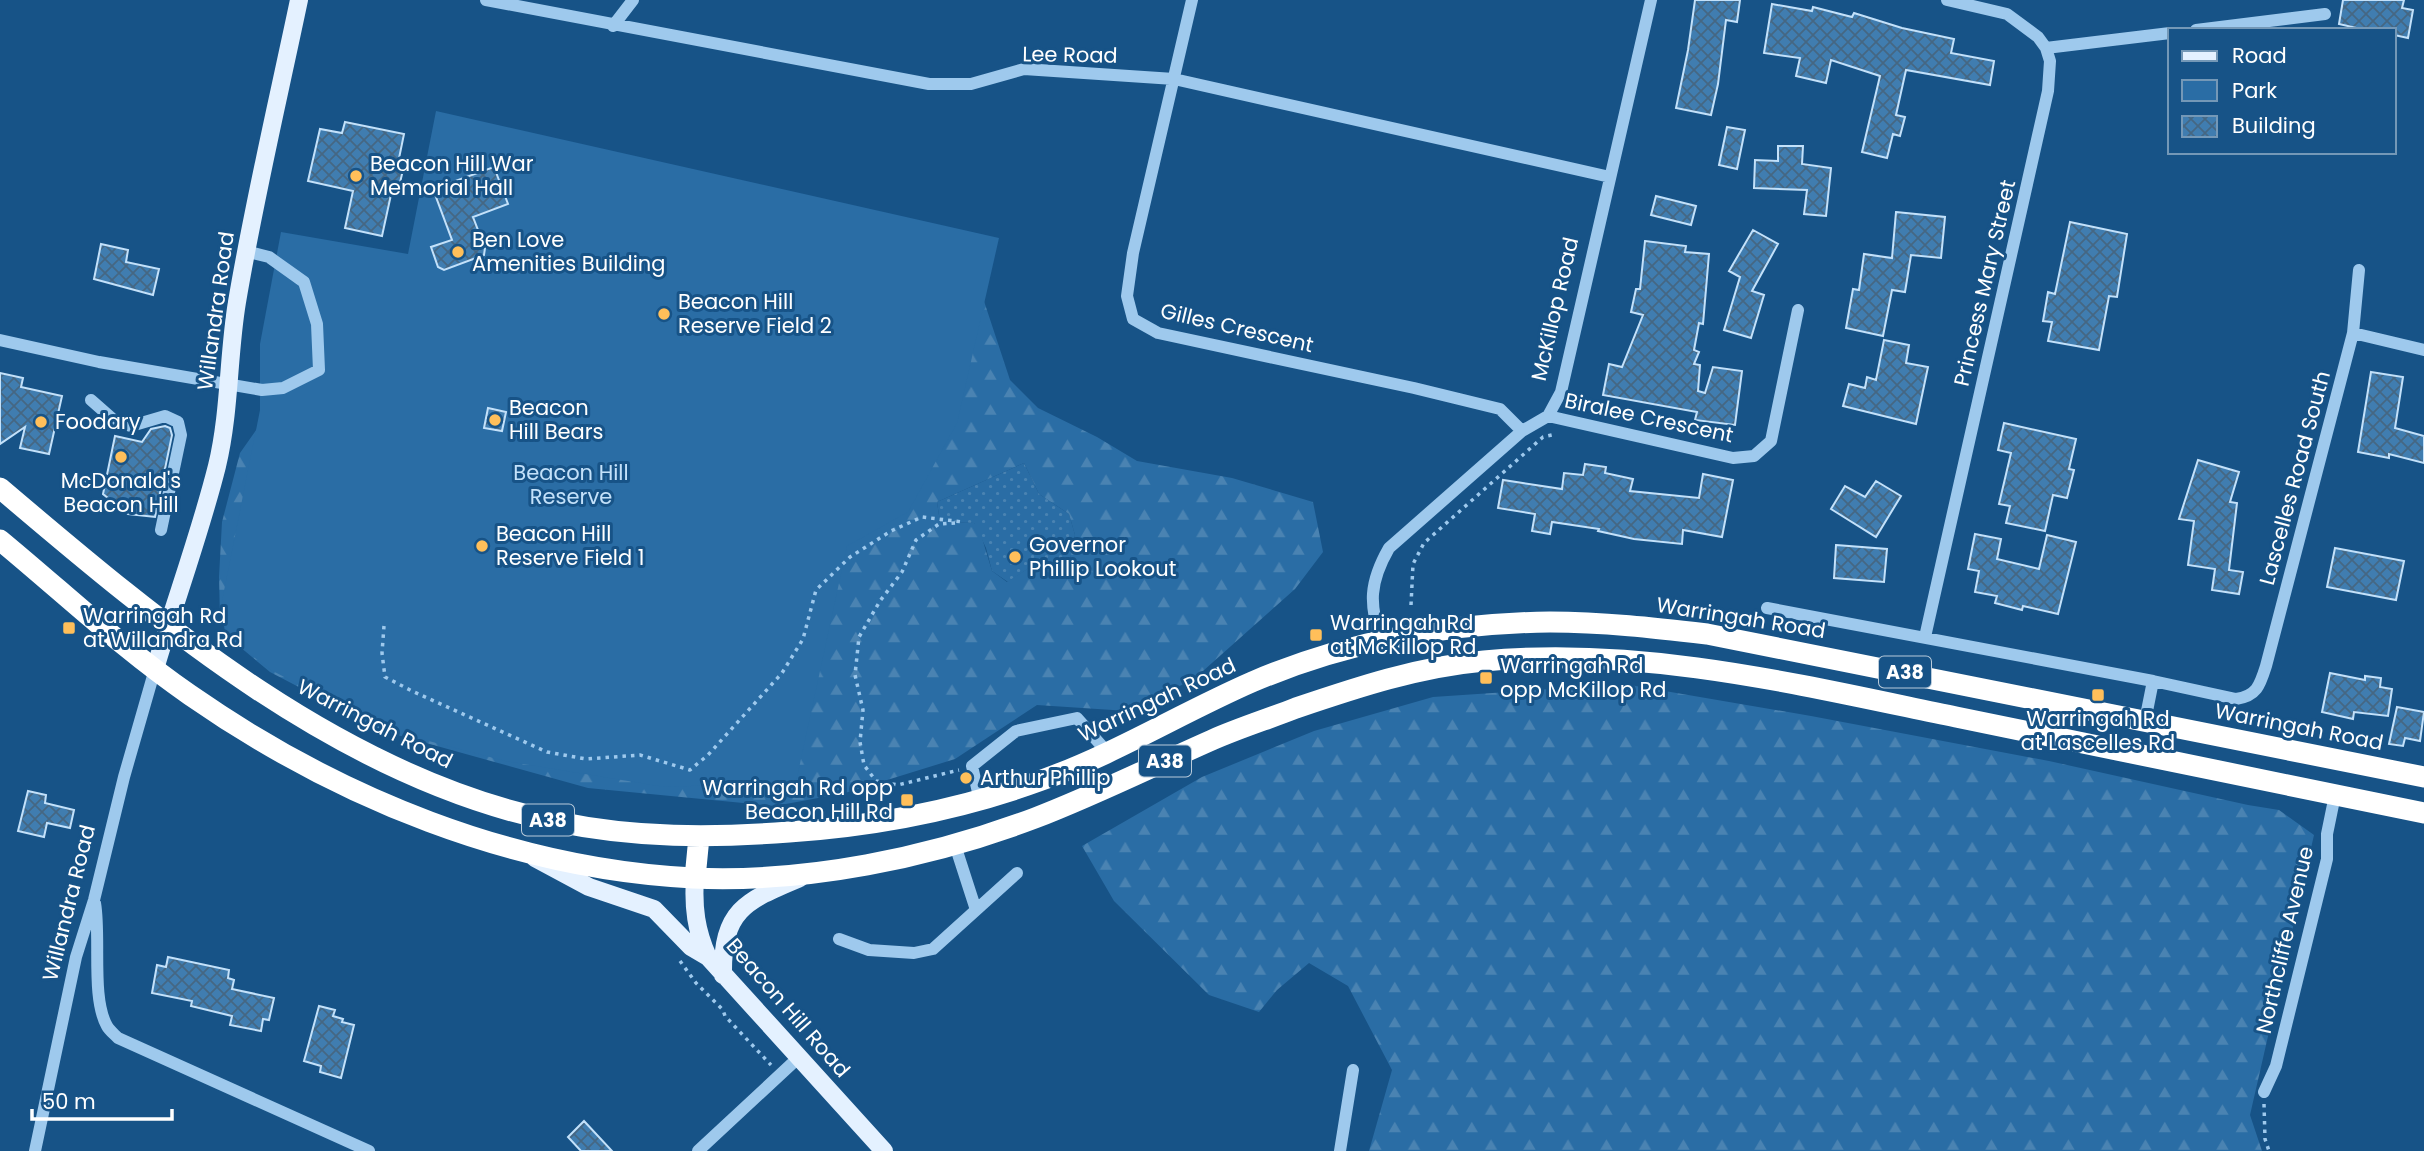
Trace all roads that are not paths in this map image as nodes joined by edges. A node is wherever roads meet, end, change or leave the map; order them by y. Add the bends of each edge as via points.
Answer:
1 (299, 0) edge
2 (486, 0) edge
3 (633, 0) edge
4 (1192, 0) edge
5 (1651, 0) edge
6 (1947, 0) edge
7 (2325, 15) dead end
8 (612, 26) junction
9 (2213, 28) edge
10 (2168, 33) edge
11 (2046, 47) junction
12 (1174, 79) junction
13 (1610, 177) junction
14 (245, 251) junction
15 (2359, 270) dead end
16 (1798, 310) dead end
17 (2353, 333) junction
18 (0, 340) edge
19 (2424, 350) edge
20 (229, 386) junction
21 (91, 400) dead end
22 (1548, 416) junction
23 (1522, 431) junction
24 (0, 488) edge
25 (161, 530) dead end
26 (0, 540) edge
27 (1767, 608) dead end
28 (168, 625) junction
29 (1925, 637) junction
30 (1381, 641) junction
31 (155, 669) junction
32 (1392, 677) junction
33 (2153, 681) junction
34 (2255, 692) joint
35 (2145, 721) junction
36 (1108, 752) junction
37 (2424, 777) edge
38 (2335, 795) junction
39 (980, 801) junction
40 (2424, 813) edge
41 (699, 837) junction
42 (955, 845) junction
43 (526, 852) junction
44 (1017, 873) dead end
45 (810, 874) junction
46 (695, 878) junction
47 (94, 900) junction
48 (976, 910) junction
49 (839, 939) dead end
50 (708, 957) junction
51 (723, 975) junction
52 (798, 1058) junction
53 (1353, 1070) dead end
54 (2264, 1092) road end
55 (35, 1151) edge
56 (369, 1151) edge
57 (698, 1151) edge
58 (884, 1151) edge
59 (1340, 1151) edge

1 - 14 main road, Willandra Road
2 - 8 street, Lee Road
3 - 8 street
4 - 12 street, Gilles Crescent
5 - 13 street, McKillop Road
6 - 11 street via 2007,14
7 - 9 street
8 - 12 street, Lee Road via 929,85 971,84 1024,69
10 - 11 street
11 - 29 street, Princess Mary Street via 2048,91
12 - 13 street, Lee Road
12 - 23 street, Gilles Crescent via 1133,253 1127,296 1133,319 1158,333 1500,409
13 - 22 street, McKillop Road via 1562,392
14 - 20 main road, Willandra Road
14 - 20 street via 269,257 304,282 317,324 319,370 282,388
15 - 17 street, Lascelles Road South
16 - 22 street, Biralee Crescent via 1771,441 1754,456 1732,458
17 - 19 street
17 - 34 street, Lascelles Road South via 2266,666
18 - 20 street
20 - 28 main road, Willandra Road via 217,463
21 - 25 street via 116,422 131,426 165,416 178,422 181,435
22 - 23 street
23 - 30 street via 1389,548 1373,594
24 - 28 highway, Warringah Road / A38
26 - 31 highway, A38
27 - 29 street, Warringah Road
28 - 31 main road, Willandra Road
28 - 41 highway, Warringah Road / A38 via 238,678 307,720 404,771 474,799 559,823
29 - 33 street, Warringah Road
30 - 32 highway
30 - 35 highway, Warringah Road / A38 via 1490,624 1612,624 1695,633
30 - 36 highway, Warringah Road / A38 via 1256,681
31 - 43 highway, A38 via 284,755 374,800 443,828
31 - 47 street, Willandra Road
32 - 38 highway, A38 via 1459,663 1530,658 1617,659 1753,675
32 - 42 highway, A38 via 1220,736 1068,806
33 - 34 street, Warringah Road via 2236,699
33 - 35 street
35 - 37 highway, Warringah Road / A38
36 - 39 highway, Warringah Road / A38
36 - 39 street via 1077,719 1016,731 972,766
38 - 40 highway, A38
38 - 54 street, Northcliffe Avenue via 2327,859 2276,1066
39 - 41 highway, Warringah Road / A38 via 866,825
41 - 46 highway, Beacon Hill Road
42 - 45 highway, A38
42 - 48 street
43 - 46 highway, A38 via 611,870
43 - 50 main road via 589,887 654,909 691,947
44 - 48 street
45 - 46 highway, A38
45 - 51 main road via 738,911 726,933
46 - 50 main road, Beacon Hill Road via 695,920
47 - 55 street, Willandra Road via 76,957
47 - 56 street via 99,995 107,1027 118,1038
48 - 49 street via 933,949 914,953 869,950
50 - 51 main road, Beacon Hill Road
51 - 52 main road, Beacon Hill Road
52 - 57 street
52 - 58 main road, Beacon Hill Road
53 - 59 street

